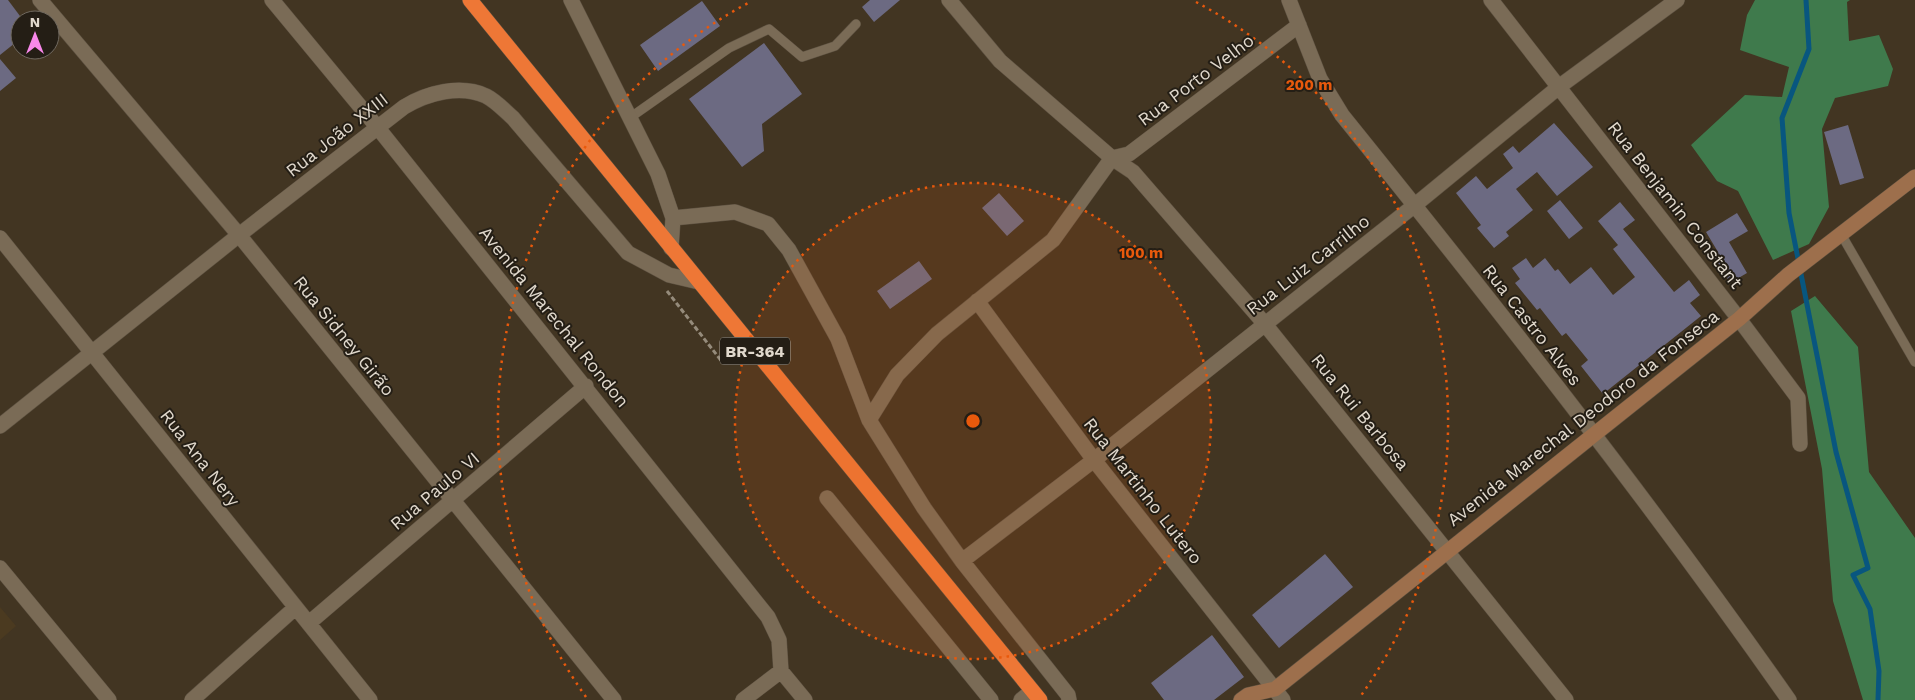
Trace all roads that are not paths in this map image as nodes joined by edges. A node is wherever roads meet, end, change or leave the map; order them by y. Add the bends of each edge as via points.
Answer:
1 (40, 0) edge
2 (272, 0) edge
3 (470, 0) edge
4 (571, 0) edge
5 (948, 0) edge
6 (1289, 0) edge
7 (1492, 0) edge
8 (1677, 0) edge
9 (1297, 20) junction
10 (856, 24) dead end
11 (1560, 86) junction
12 (631, 117) junction
13 (378, 128) junction
14 (1112, 158) junction
15 (1915, 178) edge
16 (1415, 205) junction
17 (673, 218) junction
18 (1841, 234) junction
19 (239, 235) junction
20 (0, 238) edge
21 (671, 248) junction
22 (699, 282) junction
23 (977, 301) junction
24 (1739, 319) junction
25 (1264, 322) junction
26 (92, 352) junction
27 (1915, 362) edge
28 (586, 386) junction
29 (869, 420) junction
30 (0, 426) edge
31 (1594, 434) junction
32 (1800, 444) dead end
33 (1094, 460) junction
34 (826, 498) dead end
35 (453, 501) junction
36 (1447, 550) junction
37 (962, 561) junction
38 (0, 568) edge
39 (295, 608) junction
40 (309, 623) junction
41 (780, 671) junction
42 (1276, 696) edge
43 (1031, 697) edge
44 (109, 700) edge
45 (192, 700) edge
46 (370, 700) edge
47 (614, 700) edge
48 (743, 700) edge
49 (805, 700) edge
50 (991, 700) edge
51 (1069, 700) edge
52 (1241, 700) edge
53 (1566, 700) edge
54 (1789, 700) edge

1 - 19 street, Rua Sidney Girão
2 - 13 street, Avenida Marechal Rondon
3 - 21 highway, BR-364
4 - 12 street
5 - 14 street, Rua Rui Barbosa via 1000,61
6 - 9 street, Rua Castro Alves
7 - 11 street, Rua Benjamin Constant
8 - 11 street, Rua Luiz Carrilho
9 - 14 street, Rua Porto Velho via 1128,154
9 - 16 street, Rua Castro Alves via 1320,79 1342,115
10 - 12 lane via 835,46 802,57 769,29 729,48
11 - 16 street, Rua Luiz Carrilho
11 - 24 street, Rua Benjamin Constant
12 - 17 street via 658,174
13 - 19 street, Rua João XXIII
13 - 22 street, Rua João XXIII via 409,104 432,94 461,91 486,96 513,118 628,253 669,275
13 - 28 street, Avenida Marechal Rondon
14 - 23 street via 1053,240
14 - 25 street, Rua Rui Barbosa via 1133,172
15 - 18 main road, Avenida Marechal Deodoro da Fonseca
16 - 25 street, Rua Luiz Carrilho
16 - 31 street, Rua Castro Alves
17 - 21 street
17 - 29 street via 735,212 768,224 789,250 838,339
18 - 24 main road, Avenida Marechal Deodoro da Fonseca
18 - 27 lane
19 - 26 street, Rua João XXIII
19 - 35 street, Rua Sidney Girão
20 - 26 street, Rua Ana Nery
21 - 22 highway, BR-364
22 - 43 highway, BR-364
23 - 29 street via 937,334 898,375
23 - 33 street, Rua Martinho Lutero
24 - 31 main road, Avenida Marechal Deodoro da Fonseca
24 - 32 street, Rua Benjamin Constant via 1798,398
25 - 33 street, Rua Luiz Carrilho
25 - 36 street, Rua Rui Barbosa
26 - 30 street, Rua João XXIII
26 - 39 street, Rua Ana Nery
28 - 35 street, Rua Paulo VI
28 - 41 street, Avenida Marechal Rondon via 768,617 779,640
29 - 37 street via 924,508
31 - 36 main road, Avenida Marechal Deodoro da Fonseca
31 - 54 street, Rua Castro Alves via 1727,611
33 - 37 street, Rua Luiz Carrilho
33 - 42 street, Rua Martinho Lutero
34 - 50 street
35 - 40 street, Rua Paulo VI
35 - 47 street, Rua Sidney Girão
36 - 42 main road, Avenida Marechal Deodoro da Fonseca
36 - 53 street, Rua Rui Barbosa
37 - 51 street
38 - 44 street
39 - 40 street, Rua Ana Nery
39 - 45 street
40 - 46 street, Rua Ana Nery
41 - 48 street
41 - 49 street
42 - 52 main road, Avenida Marechal Deodoro da Fonseca via 1248,695

